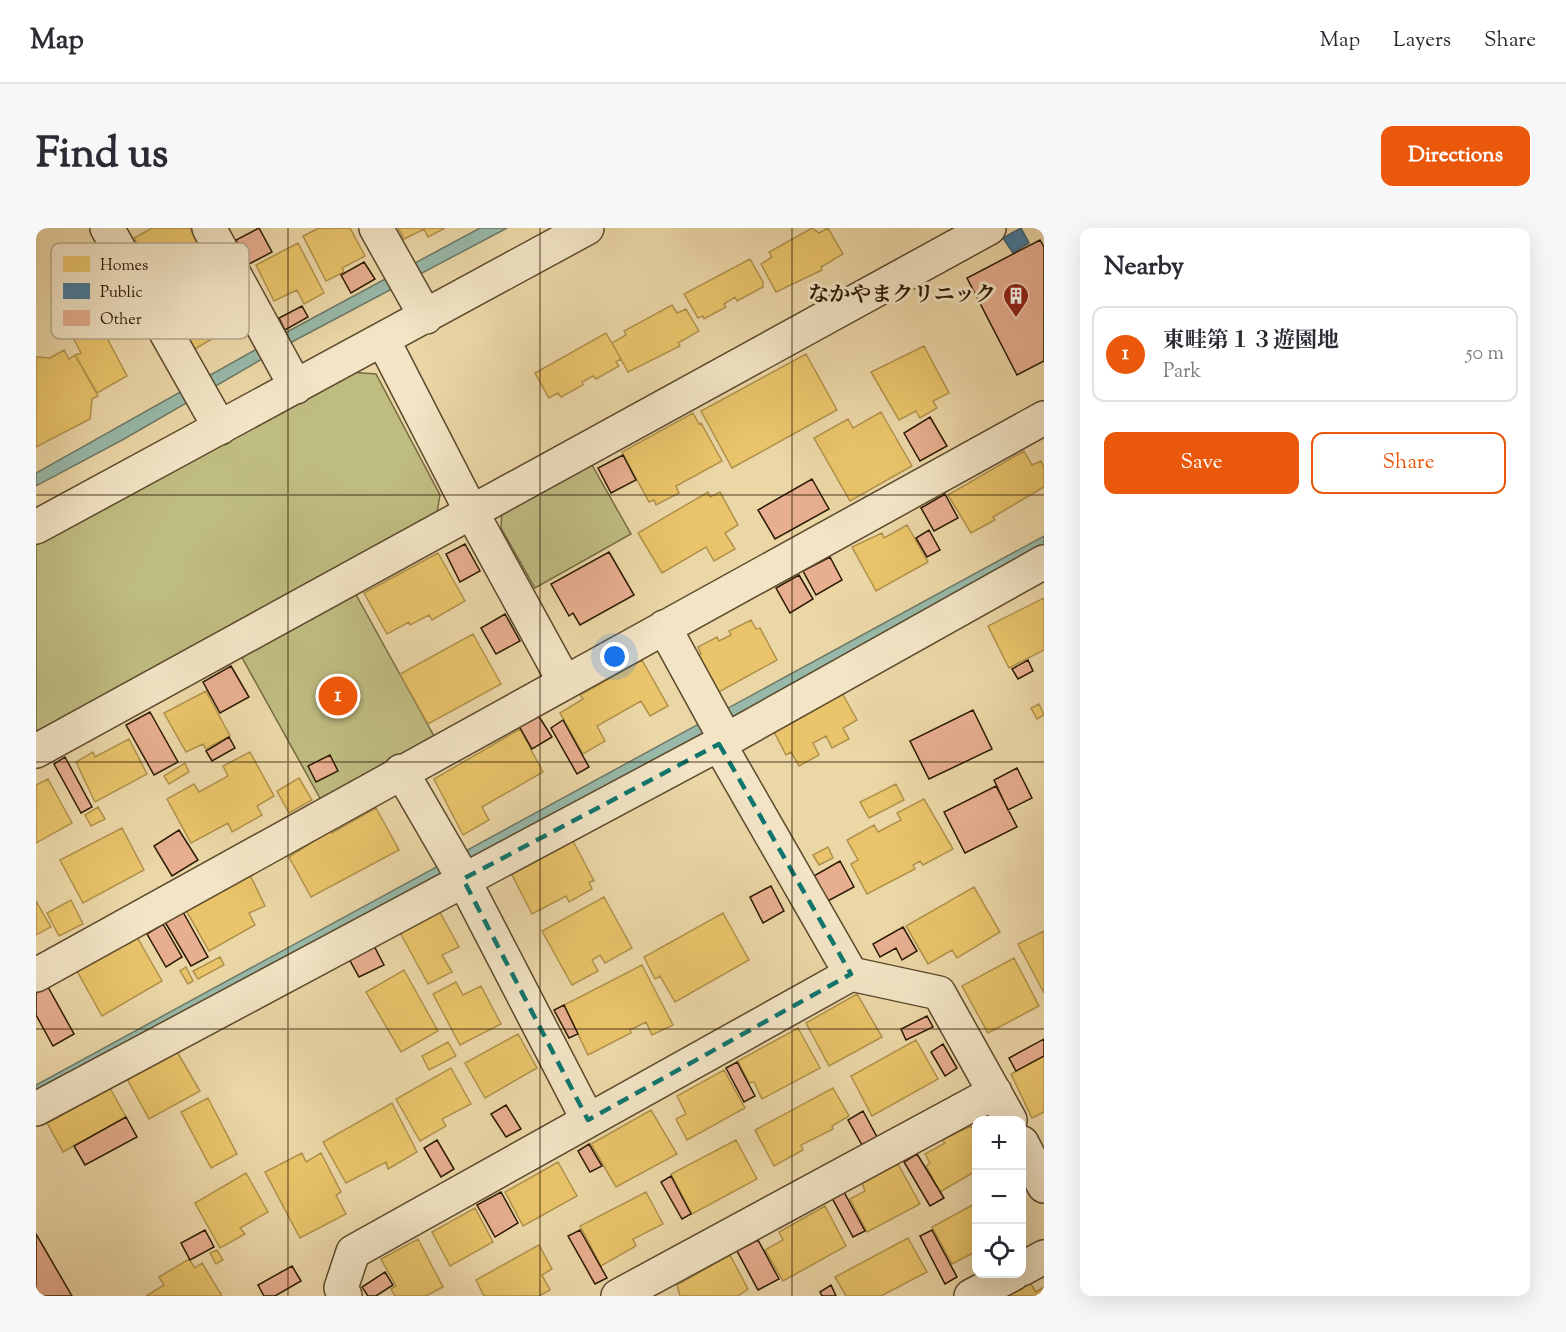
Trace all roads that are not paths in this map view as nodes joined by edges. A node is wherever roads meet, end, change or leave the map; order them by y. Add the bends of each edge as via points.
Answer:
1 (107, 228) edge
2 (209, 228) edge
3 (376, 228) edge
4 (587, 228) edge
5 (989, 228) edge
6 (115, 243) edge
7 (217, 243) edge
8 (411, 290) junction
9 (249, 301) edge
10 (170, 339) edge
11 (383, 340) junction
12 (281, 360) junction
13 (205, 402) junction
14 (1044, 418) edge
15 (472, 513) junction
16 (36, 527) edge
17 (1044, 562) edge
18 (664, 627) junction
19 (564, 681) junction
20 (719, 732) junction
21 (36, 751) edge
22 (401, 771) junction
23 (457, 868) junction
24 (851, 974) junction
25 (36, 975) edge
26 (995, 1092) junction
27 (36, 1109) edge
28 (1008, 1116) edge
29 (588, 1120) junction
30 (1026, 1151) edge
31 (1044, 1186) edge
32 (1044, 1257) edge
33 (1026, 1267) edge
34 (1005, 1278) edge
35 (345, 1296) edge
36 (618, 1296) edge
37 (971, 1296) edge

1 - 6 street
2 - 7 street
3 - 8 street
4 - 8 street
5 - 15 street
8 - 11 street
9 - 12 street
10 - 13 street
11 - 12 street
11 - 15 street
12 - 13 street
13 - 16 street
14 - 18 street
15 - 19 street
15 - 21 street
17 - 20 street
18 - 19 street
18 - 20 street
19 - 22 street
20 - 23 street
20 - 24 street
22 - 23 street
22 - 25 street
23 - 27 street
23 - 29 street
24 - 26 street via 939,993
24 - 29 street
26 - 28 street
26 - 36 street
29 - 35 street via 353,1252 341,1288
30 - 31 street
32 - 33 street
34 - 37 street

